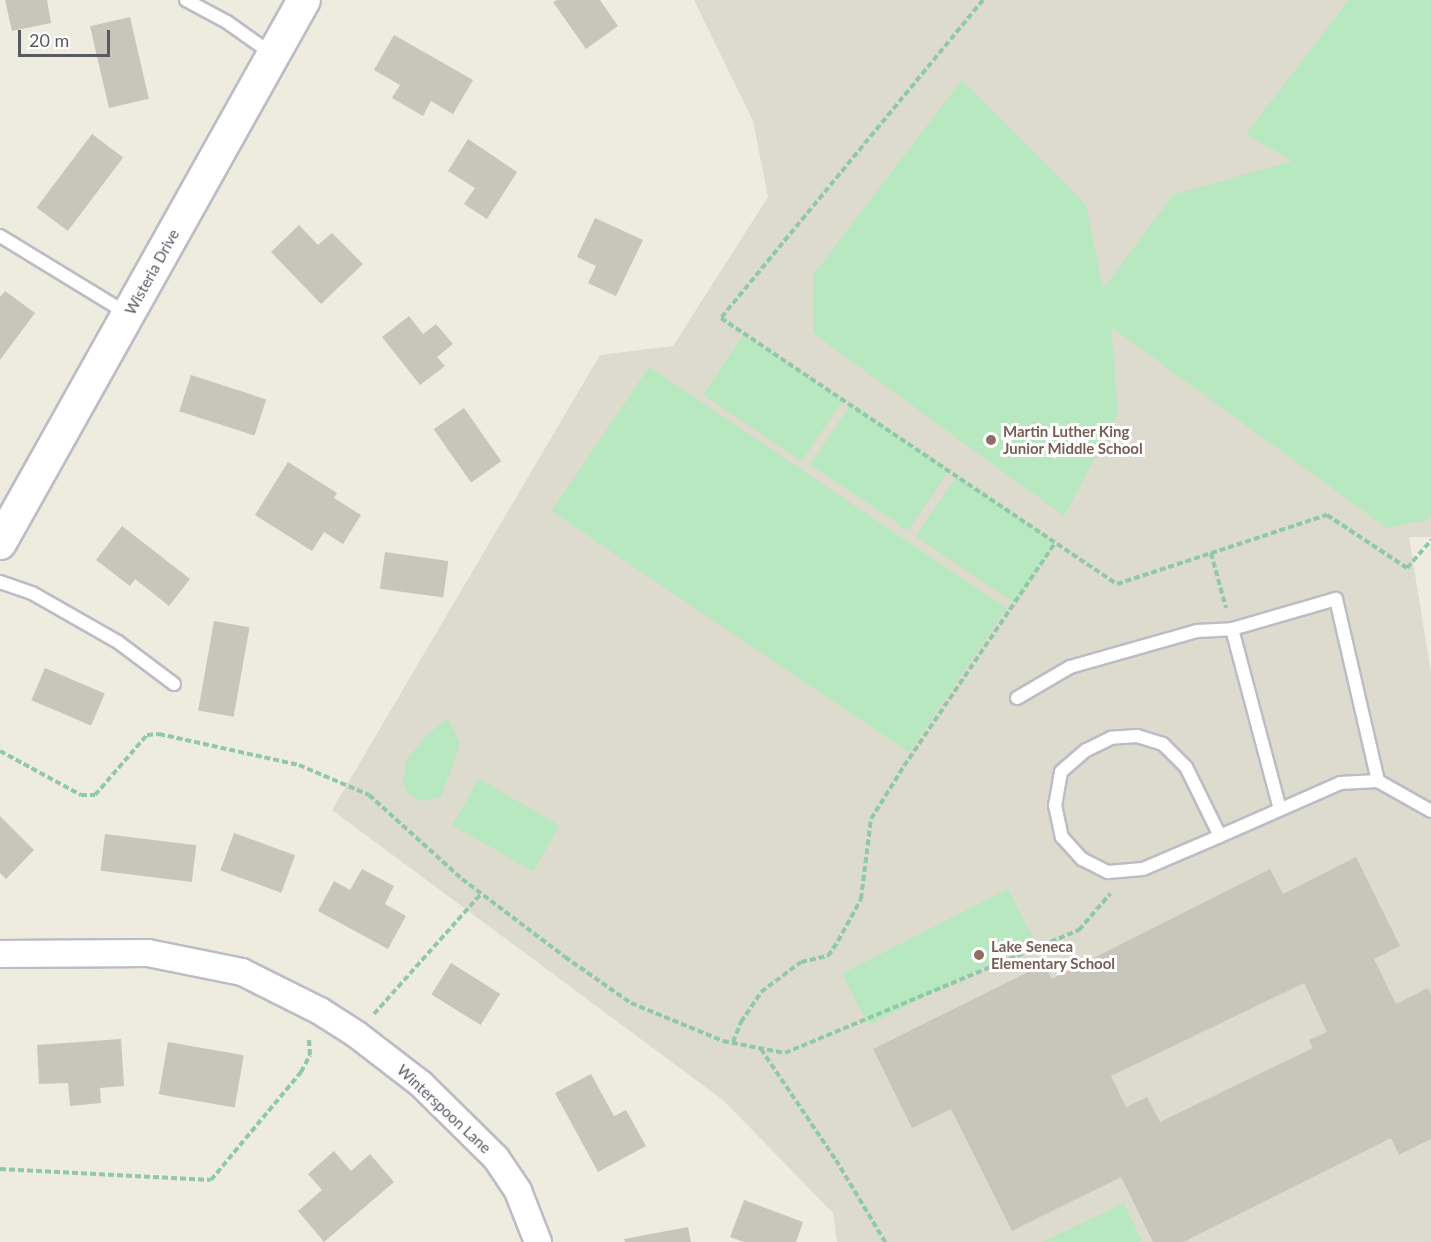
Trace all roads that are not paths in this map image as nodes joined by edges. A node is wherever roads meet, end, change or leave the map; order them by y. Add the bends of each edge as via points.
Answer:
1 (186, 0) edge
2 (303, 0) edge
3 (273, 54) junction
4 (0, 236) edge
5 (129, 314) junction
6 (0, 543) edge
7 (0, 582) edge
8 (1232, 629) junction
9 (174, 684) dead end
10 (1017, 698) dead end
11 (1378, 782) junction
12 (1280, 809) junction
13 (1431, 811) edge
14 (1220, 836) junction
15 (0, 954) edge
16 (538, 1242) edge

1 - 3 lane
2 - 3 street, Wisteria Drive
3 - 5 street, Wisteria Drive
4 - 5 lane
5 - 6 street, Wisteria Drive
7 - 9 lane via 33,593 118,642
8 - 10 lane via 1197,631 1070,667
8 - 11 lane via 1336,599
8 - 12 lane
11 - 12 lane via 1340,783
11 - 13 lane
12 - 14 lane
14 - 14 lane via 1143,869 1108,872 1083,859 1062,837 1054,805 1061,772 1086,750 1111,738 1137,736 1162,744 1186,766
15 - 16 street, Winterspoon Lane via 148,953 242,972 320,1011 421,1084 496,1158 518,1191

